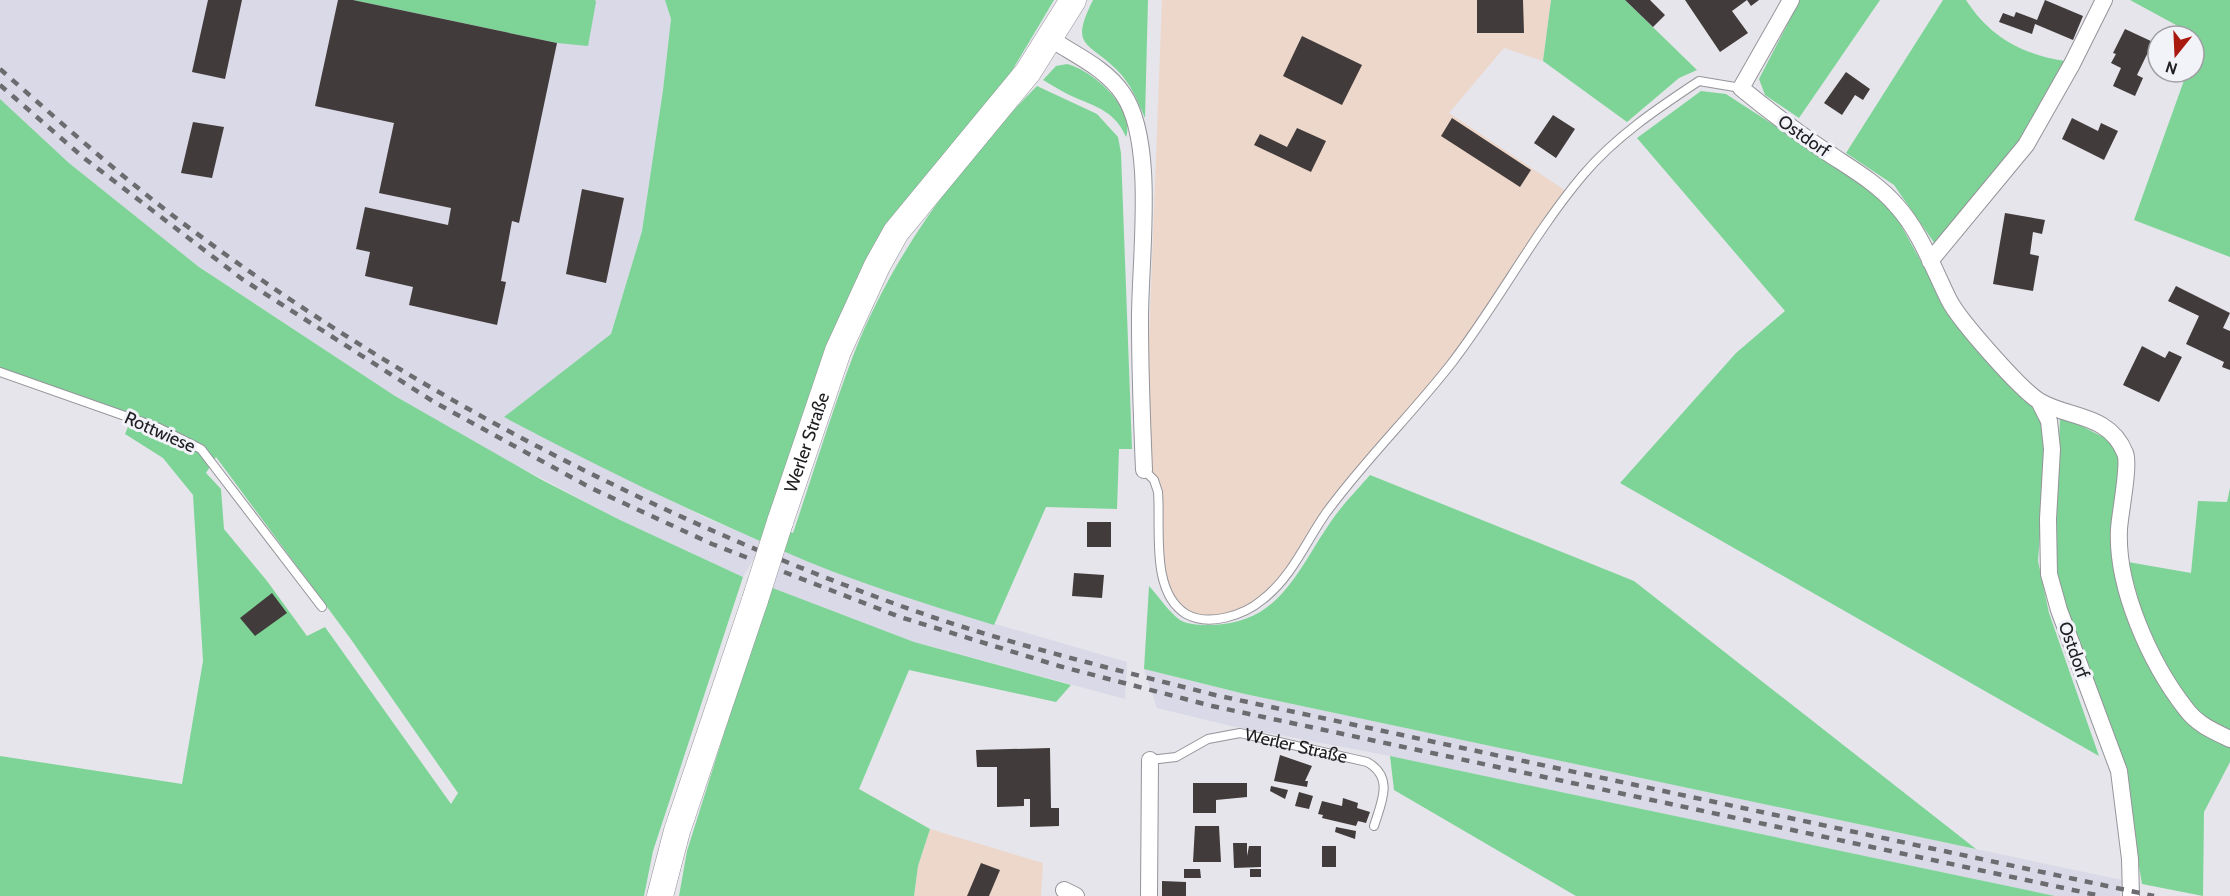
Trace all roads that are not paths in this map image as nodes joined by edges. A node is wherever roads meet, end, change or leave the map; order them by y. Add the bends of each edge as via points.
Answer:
1 (1073, 0) edge
2 (1791, 0) edge
3 (2104, 0) edge
4 (1051, 39) junction
5 (1741, 88) junction
6 (1930, 261) junction
7 (0, 372) edge
8 (2039, 401) junction
9 (1144, 470) joint
10 (322, 607) dead end
11 (2230, 739) edge
12 (1150, 760) joint
13 (1374, 826) dead end
14 (660, 896) edge
15 (1149, 896) edge
16 (2131, 896) edge

1 - 4 main road, Werler Straße
2 - 5 street
3 - 6 street via 2026,145
4 - 9 street via 1105,74 1124,94 1136,122 1143,178 1140,322
4 - 14 main road, Werler Straße, bridge via 896,232 838,351 676,831
5 - 6 street, Ostdorf via 1793,129 1874,183 1898,206
5 - 9 lane via 1699,81 1632,129 1597,160 1569,194 1452,363 1326,513 1284,580 1244,613 1204,618 1187,615 1171,601 1162,573 1158,492 1154,480
6 - 8 street, Ostdorf via 1950,303
7 - 10 lane, Rottwiese via 159,428 201,449
8 - 11 street, Ostdorf via 2092,419 2117,437 2127,455 2119,531 2121,562 2133,609 2154,656 2186,710 2206,728
8 - 16 street, Ostdorf via 2049,421 2052,449 2049,574 2119,771
12 - 13 lane, Werler Straße via 1176,757 1208,739 1240,732 1366,762 1380,772 1385,782
12 - 15 street, Werler Straße

